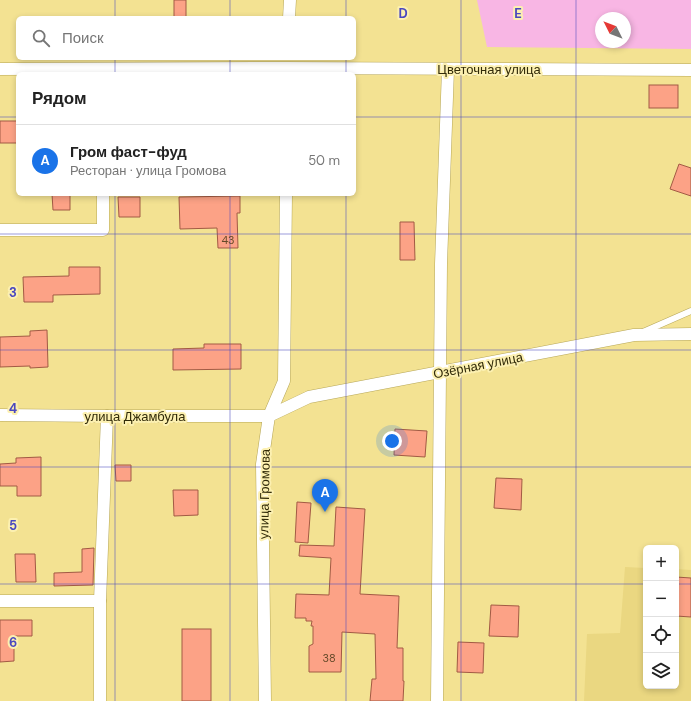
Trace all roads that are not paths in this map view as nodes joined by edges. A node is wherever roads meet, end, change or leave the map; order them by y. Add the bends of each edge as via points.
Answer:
1 (290, 0) edge
2 (290, 16) edge
3 (288, 67) edge
4 (448, 69) junction
5 (0, 70) edge
6 (691, 70) edge
7 (103, 72) edge
8 (103, 196) edge
9 (286, 196) edge
10 (0, 230) edge
11 (691, 311) edge
12 (691, 334) edge
13 (634, 335) junction
14 (440, 372) junction
15 (0, 415) edge
16 (107, 416) junction
17 (269, 416) junction
18 (0, 601) edge
19 (100, 601) junction
20 (100, 701) edge
21 (265, 701) edge
22 (437, 701) edge

1 - 2 street
3 - 4 street, Цветочная улица
3 - 7 street, Цветочная улица
4 - 6 street, Цветочная улица
4 - 14 street
5 - 7 street, Цветочная улица
8 - 10 street via 102,230
9 - 17 street, улица Громова via 284,381
11 - 13 lane
12 - 13 street, Озёрная улица
13 - 14 street, Озёрная улица
14 - 17 street, Озёрная улица via 309,397
14 - 22 street
15 - 16 street, улица Джамбула
16 - 17 street, улица Джамбула
16 - 19 street
17 - 21 street, улица Громова via 262,464
18 - 19 street
19 - 20 street

